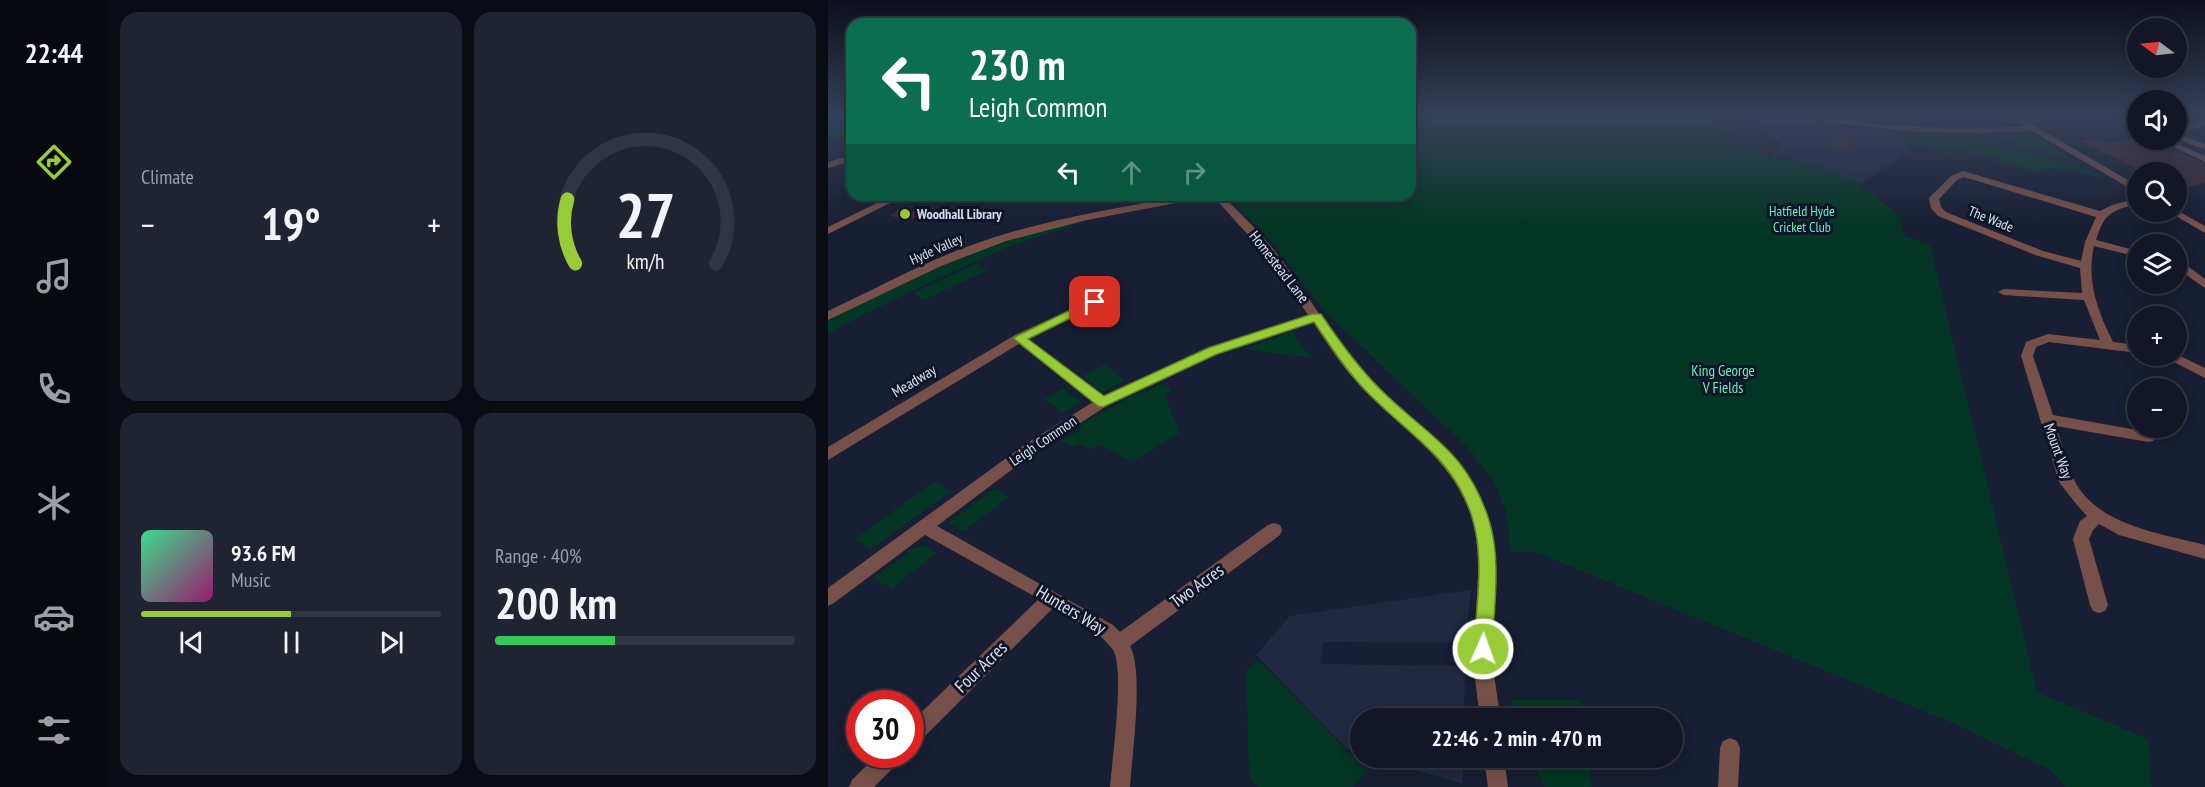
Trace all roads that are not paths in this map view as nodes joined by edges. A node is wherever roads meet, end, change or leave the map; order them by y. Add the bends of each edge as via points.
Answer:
1 (2074, 153) edge
2 (2191, 153) edge
3 (2205, 159) edge
4 (846, 160) edge
5 (828, 165) edge
6 (2127, 184) edge
7 (889, 201) edge
8 (1172, 201) edge
9 (1223, 201) edge
10 (2127, 204) edge
11 (2101, 215) junction
12 (2187, 220) edge
13 (2205, 230) edge
14 (828, 231) edge
15 (2090, 242) junction
16 (2127, 251) edge
17 (2085, 266) junction
18 (2187, 271) edge
19 (2205, 285) edge
20 (2004, 292) dead end
21 (2088, 297) junction
22 (1111, 301) dead end
23 (828, 316) edge
24 (1316, 317) junction
25 (1019, 338) junction
26 (2108, 344) junction
27 (2127, 347) edge
28 (2187, 364) edge
29 (2205, 374) edge
30 (1103, 402) junction
31 (2046, 419) junction
32 (2127, 433) edge
33 (828, 454) edge
34 (2098, 516) junction
35 (924, 526) junction
36 (1274, 530) dead end
37 (2205, 552) edge
38 (828, 598) edge
39 (1052, 598) junction
40 (2100, 605) dead end
41 (1119, 643) junction
42 (1489, 708) edge
43 (924, 723) edge
44 (1730, 748) dead end
45 (879, 768) edge
46 (1495, 768) edge
47 (860, 787) edge
48 (1120, 787) edge
49 (1498, 787) edge
50 (1728, 787) edge

1 - 6 street
2 - 3 street
4 - 5 street
7 - 14 street
8 - 23 street, Hyde Valley via 1075,220 972,249
9 - 24 street, Homestead Lane via 1280,265
10 - 11 street
11 - 15 street
11 - 17 street, The Wade via 1963,169 1934,198 1942,214 2039,253
12 - 13 street
15 - 16 street
15 - 17 street
17 - 21 street
18 - 19 street
20 - 21 street
21 - 26 street
22 - 25 street, Meadway via 1107,297 1082,307
24 - 30 street, Leigh Common via 1213,351
24 - 42 street, Homestead Lane via 1376,394 1449,458 1473,499 1485,538 1483,649
25 - 30 street
25 - 33 street, Meadway
26 - 27 street, Mount Way
26 - 31 street, Mount Way via 2048,338 2030,345 2027,356
28 - 29 street
30 - 35 street, Leigh Common via 1029,449
31 - 32 street
31 - 34 street, Mount Way via 2067,482
34 - 37 street, Mount Way via 2119,528
34 - 40 street via 2086,526 2081,539
35 - 38 street, Leigh Common
35 - 39 street, Hunters Way
36 - 41 street, Two Acres
39 - 41 street, Hunters Way via 1107,631
39 - 43 street, Four Acres
41 - 48 street, Hunters Way via 1126,656 1128,677
44 - 50 street
45 - 47 street
46 - 49 street

